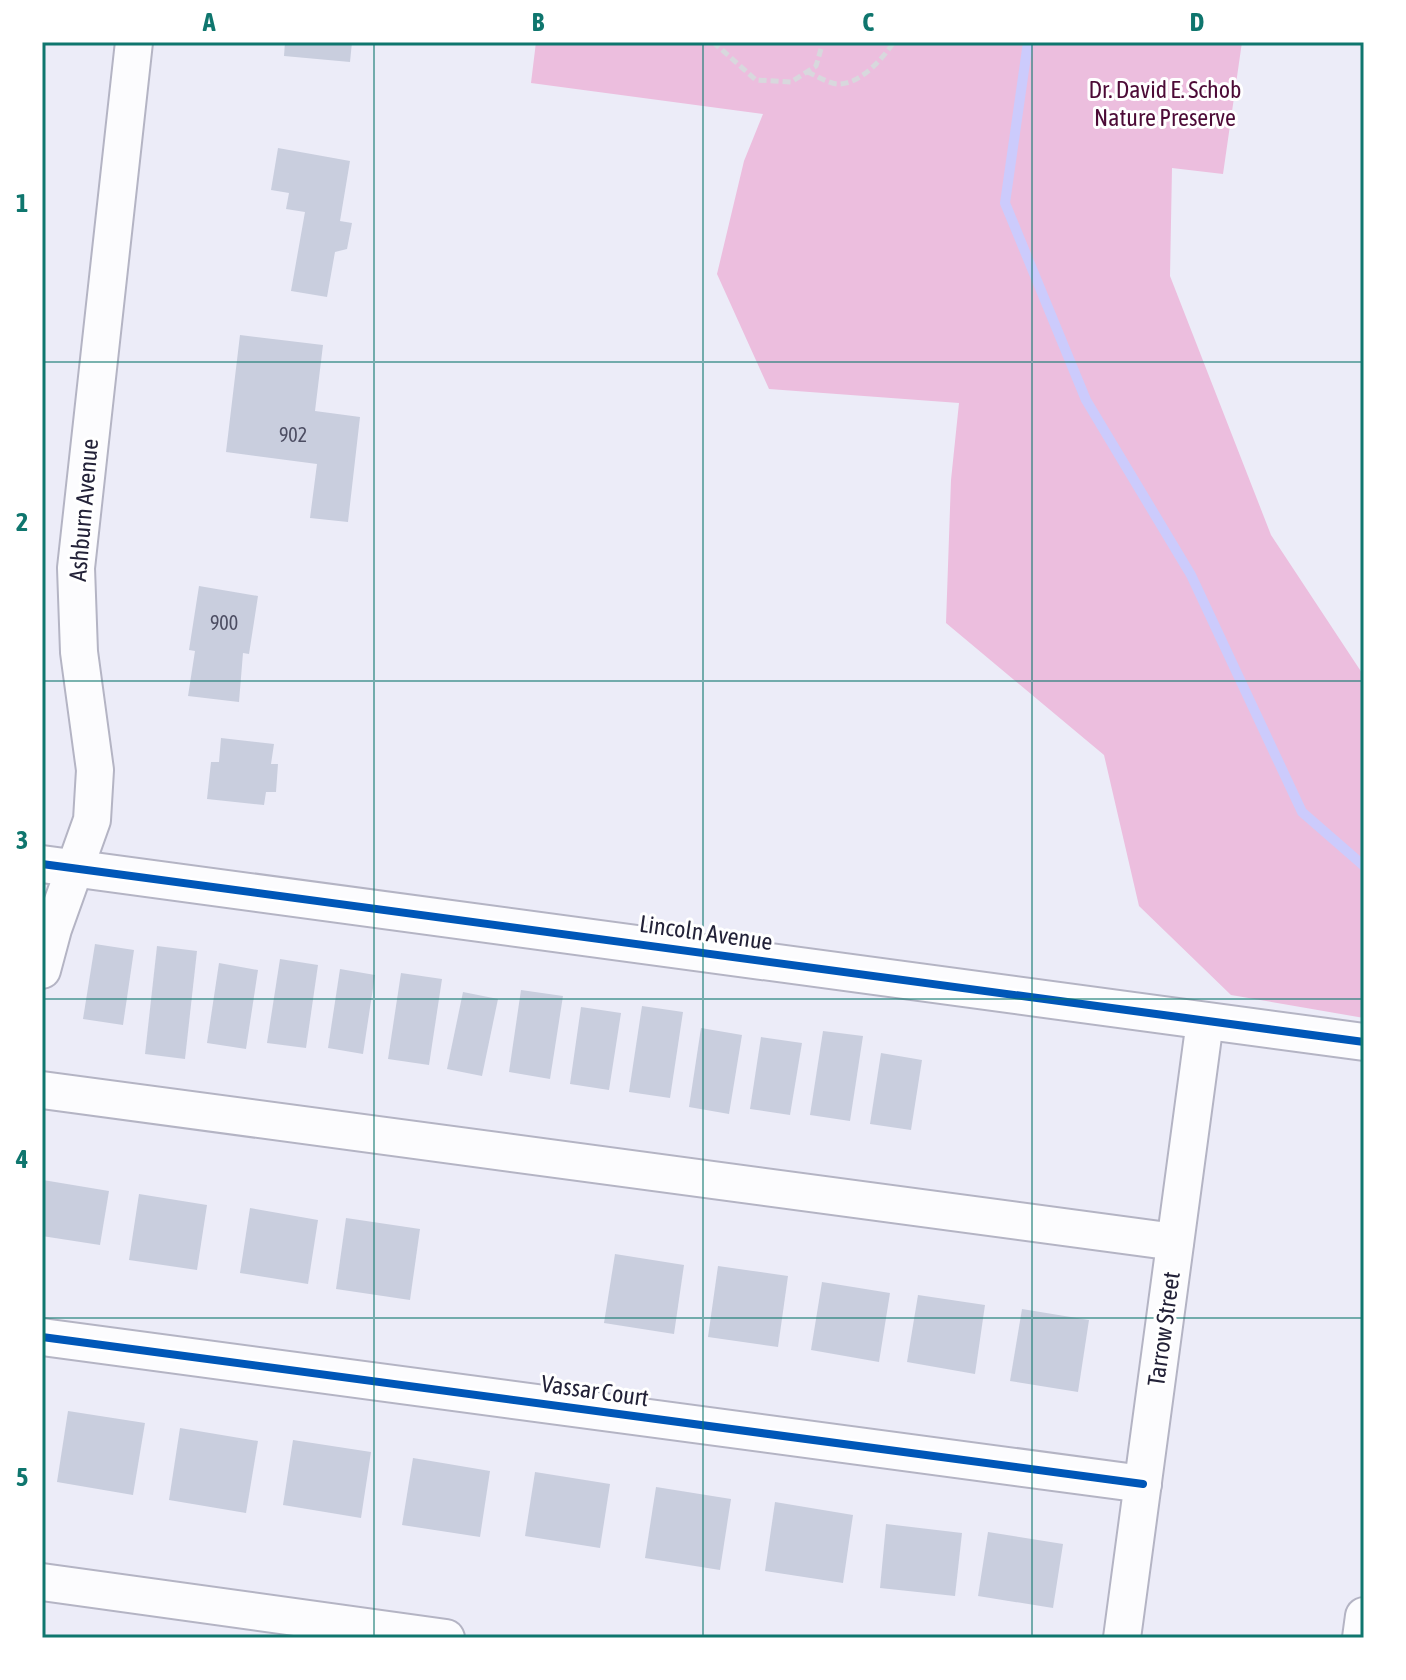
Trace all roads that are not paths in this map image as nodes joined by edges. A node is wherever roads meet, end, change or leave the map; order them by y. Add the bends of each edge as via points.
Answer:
1 (134, 42) edge
2 (58, 867) edge
3 (42, 970) edge
4 (1205, 1021) junction
5 (1364, 1042) edge
6 (42, 1090) edge
7 (1175, 1242) junction
8 (42, 1337) edge
9 (1143, 1484) junction
10 (42, 1582) edge
11 (1364, 1616) edge
12 (446, 1638) edge
13 (1122, 1638) edge
14 (1361, 1638) edge

1 - 2 street, Ashburn Avenue via 76,568 79,652 95,770 92,820
2 - 3 street, Ashburn Avenue via 53,929
2 - 4 street, Lincoln Avenue
4 - 5 street, Lincoln Avenue
4 - 7 street, Tarrow Street
6 - 7 street
7 - 9 street, Tarrow Street
8 - 9 street, Vassar Court
9 - 13 street, Tarrow Street
10 - 12 street
11 - 14 street

